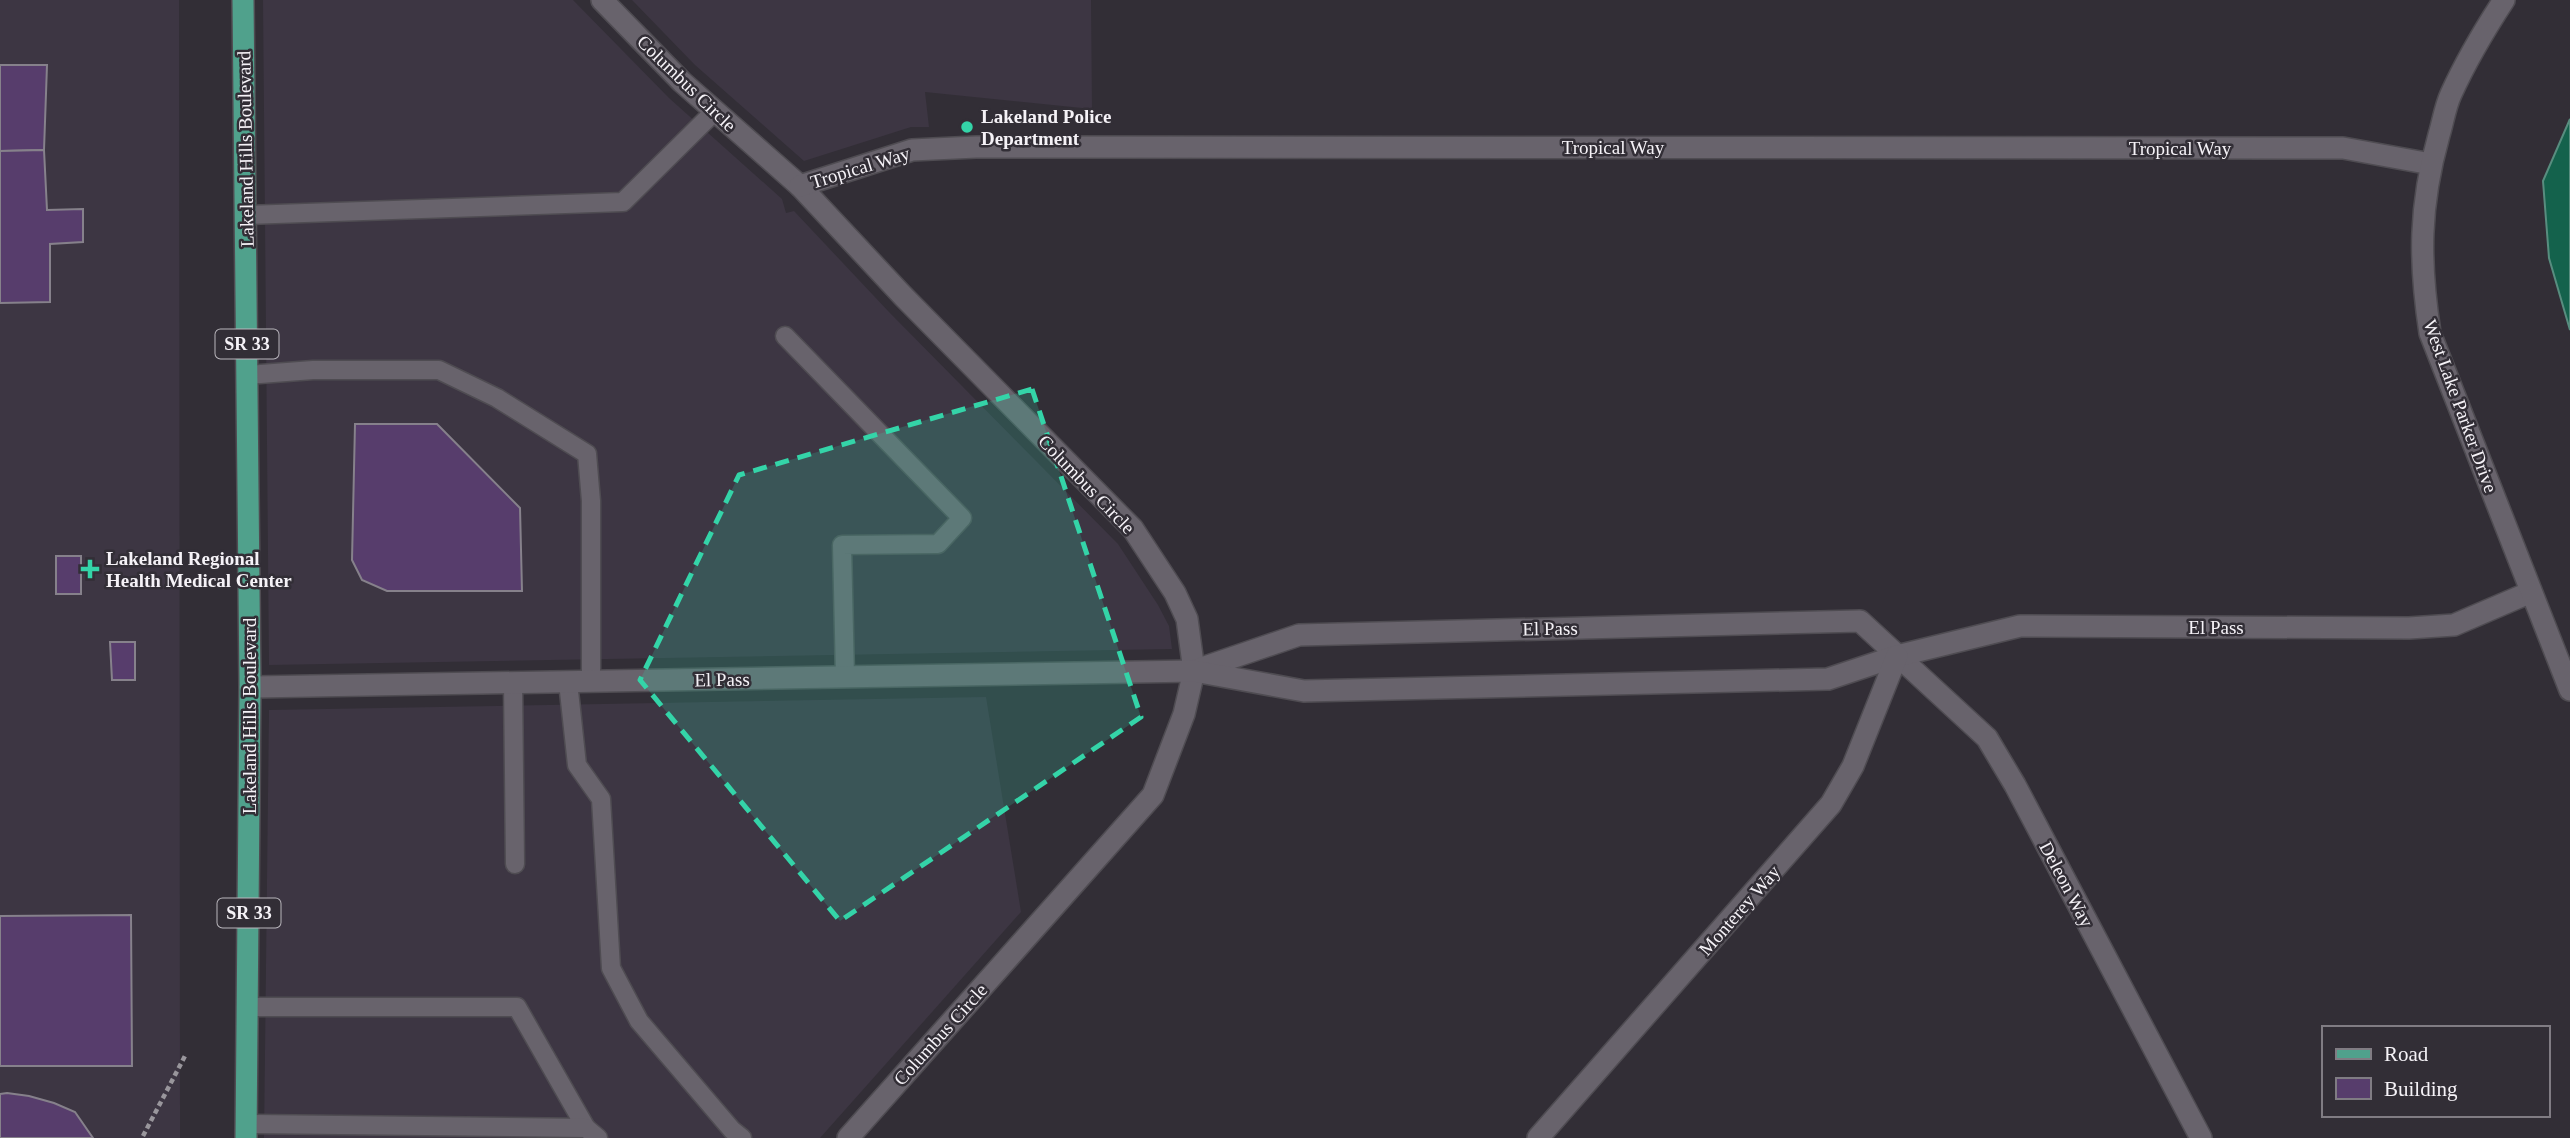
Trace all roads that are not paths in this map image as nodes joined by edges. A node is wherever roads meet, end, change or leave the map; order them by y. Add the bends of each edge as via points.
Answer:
1 (243, 0) edge
2 (602, 0) edge
3 (2504, 0) edge
4 (715, 111) junction
5 (2431, 164) junction
6 (800, 186) junction
7 (245, 215) junction
8 (785, 336) dead end
9 (247, 375) junction
10 (2531, 592) junction
11 (1897, 656) junction
12 (1194, 671) junction
13 (845, 677) junction
14 (568, 682) junction
15 (591, 682) junction
16 (513, 683) junction
17 (250, 687) junction
18 (2570, 690) edge
19 (515, 864) dead end
20 (247, 1007) junction
21 (246, 1131) edge
22 (592, 1133) edge
23 (742, 1138) edge
24 (848, 1138) edge
25 (1538, 1138) edge
26 (2201, 1138) edge

1 - 7 main road, Lakeland Hills Boulevard / SR 33
2 - 4 street, Columbus Circle
3 - 5 street, West Lake Parker Drive via 2450,96
4 - 6 street, Columbus Circle
4 - 7 lane via 623,202
5 - 6 street, Tropical Way via 2343,148 976,147 912,150
5 - 10 street, West Lake Parker Drive via 2422,225 2422,282 2430,333
6 - 12 street, Columbus Circle via 1133,529 1188,620
7 - 9 main road, Lakeland Hills Boulevard / SR 33
8 - 13 lane via 962,518 938,544 842,545
9 - 15 lane via 439,370 497,398 587,454
9 - 17 main road, Lakeland Hills Boulevard / SR 33
10 - 11 street, El Pass via 2454,625 2020,626
10 - 18 street, West Lake Parker Drive
11 - 12 street, El Pass via 1828,679 1304,691
11 - 12 street, El Pass via 1860,621 1298,635
11 - 25 street, Monterey Way via 1853,766 1831,804
11 - 26 street, Deleon Way via 1987,738
12 - 13 street, El Pass
12 - 24 street, Columbus Circle via 1184,713 1153,795
13 - 15 street, El Pass
14 - 15 street, El Pass
14 - 16 street, El Pass
14 - 23 lane via 577,765 601,799 611,968 639,1021
16 - 17 street, El Pass
16 - 19 lane
17 - 20 main road, Lakeland Hills Boulevard / SR 33
20 - 21 main road, Lakeland Hills Boulevard / SR 33
20 - 22 lane via 517,1007
21 - 22 lane

